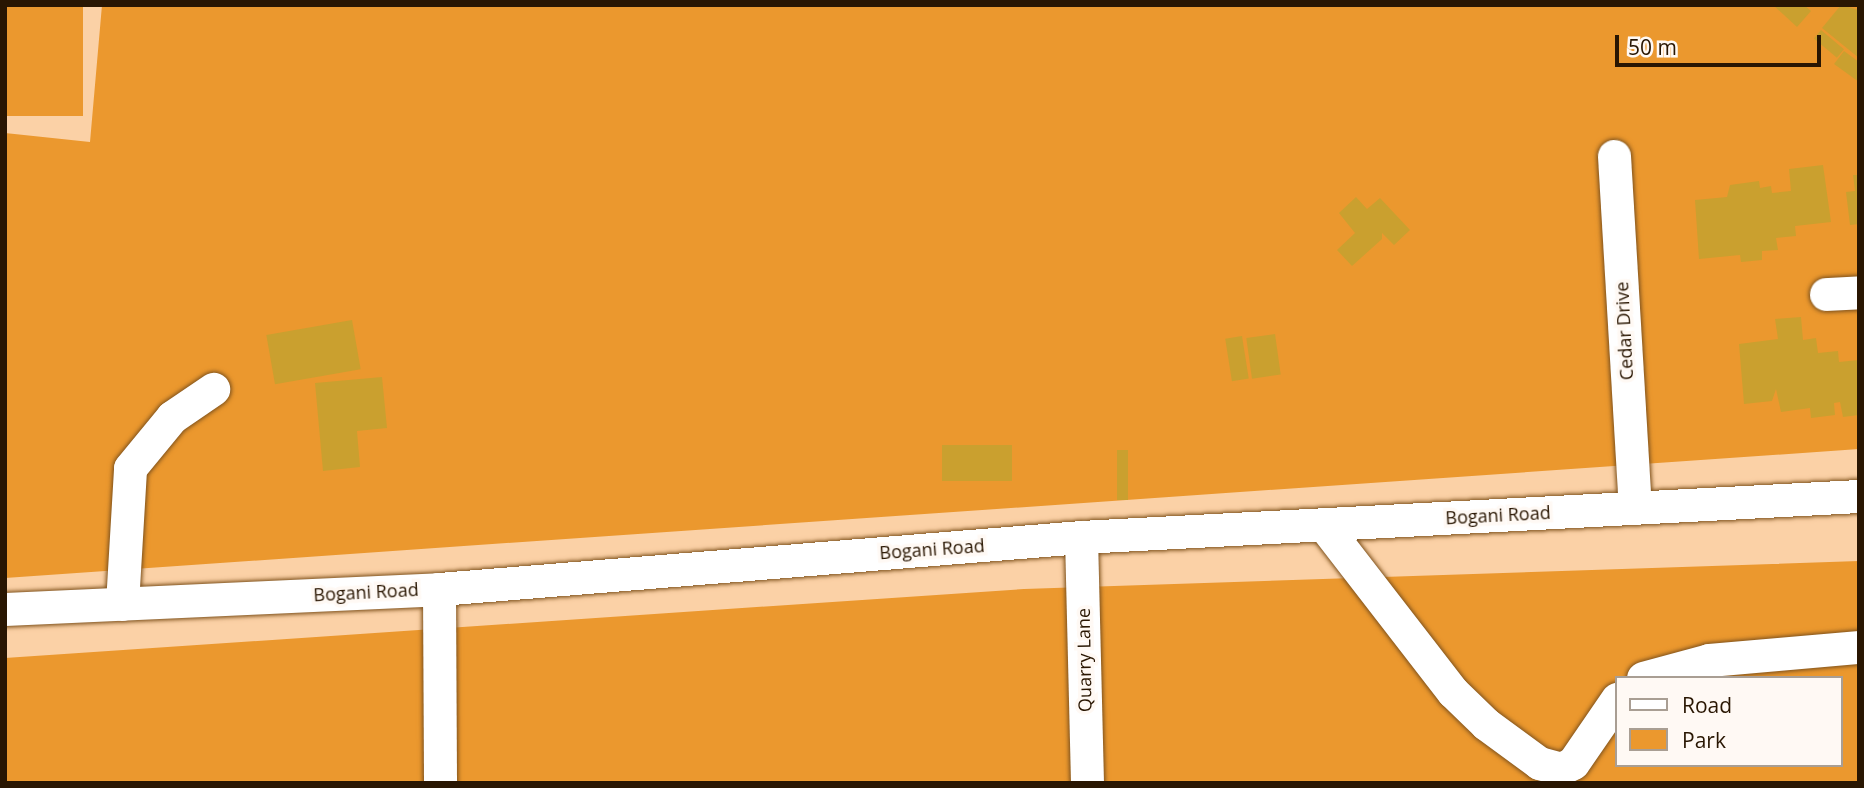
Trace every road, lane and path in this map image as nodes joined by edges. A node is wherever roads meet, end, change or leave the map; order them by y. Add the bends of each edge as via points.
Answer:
1 (1614, 156) dead end
2 (1859, 292) edge
3 (1826, 294) dead end
4 (213, 389) dead end
5 (1859, 496) edge
6 (1635, 507) junction
7 (1323, 524) junction
8 (1082, 537) junction
9 (439, 589) junction
10 (121, 604) junction
11 (5, 609) edge
12 (1859, 647) edge
13 (1650, 676) edge
14 (1616, 700) edge
15 (440, 783) edge
16 (1087, 783) edge

1 - 6 street, Cedar Drive
2 - 3 street
4 - 10 street via 172,417 130,468
5 - 6 street, Bogani Road
6 - 7 street, Bogani Road
7 - 8 street, Bogani Road
7 - 14 street via 1453,692 1486,724 1539,763 1561,769 1573,763
8 - 9 street, Bogani Road
8 - 16 street, Quarry Lane
9 - 10 street, Bogani Road
9 - 15 street
10 - 11 street, Bogani Road
12 - 13 street via 1709,660

